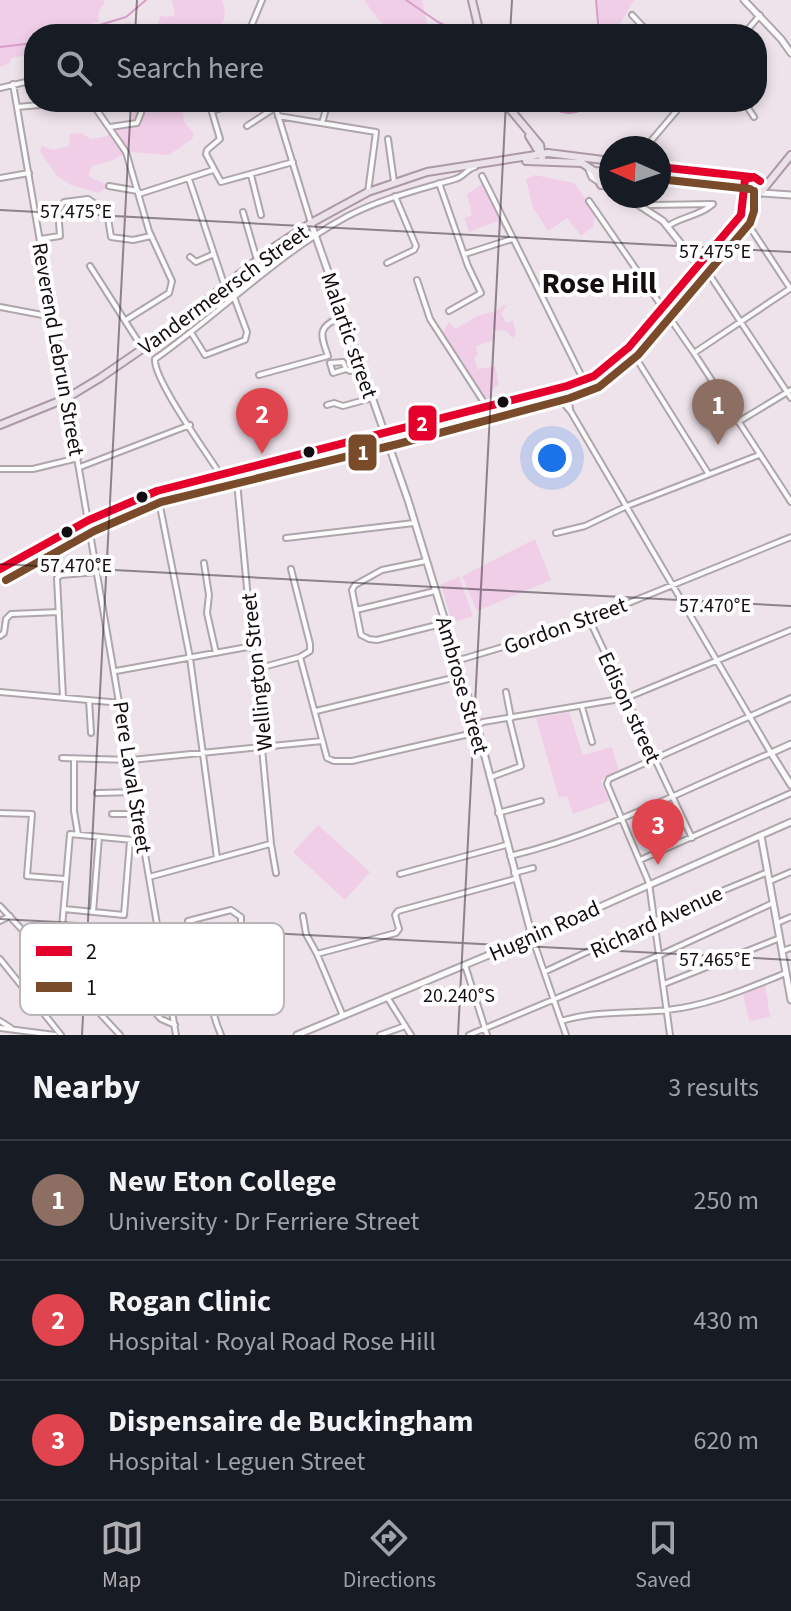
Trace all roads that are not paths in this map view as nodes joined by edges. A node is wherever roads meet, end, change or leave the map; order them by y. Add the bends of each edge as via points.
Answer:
1 (744, 0) edge
2 (260, 2) edge
3 (472, 3) edge
4 (632, 15) dead end
5 (760, 15) junction
6 (252, 24) edge
7 (477, 24) edge
8 (641, 24) edge
9 (752, 24) edge
10 (791, 53) edge
11 (24, 82) edge
12 (13, 84) junction
13 (0, 88) edge
14 (24, 106) edge
15 (17, 107) junction
16 (99, 112) edge
17 (141, 112) edge
18 (212, 112) edge
19 (266, 112) edge
20 (277, 112) edge
21 (325, 112) edge
22 (512, 112) edge
23 (676, 112) edge
24 (751, 112) edge
25 (278, 116) junction
26 (754, 117) dead end
27 (322, 123) junction
28 (247, 126) dead end
29 (110, 127) junction
30 (655, 136) edge
31 (388, 139) dead end
32 (534, 140) junction
33 (558, 155) junction
34 (791, 155) edge
35 (540, 157) junction
36 (525, 159) junction
37 (499, 160) junction
38 (599, 160) edge
39 (599, 161) edge
40 (293, 162) junction
41 (480, 163) junction
42 (591, 169) junction
43 (671, 169) tunnel mouth
44 (213, 170) junction
45 (599, 170) edge
46 (29, 173) junction
47 (702, 173) junction
48 (777, 173) junction
49 (251, 175) junction
50 (722, 175) junction
51 (482, 176) dead end
52 (671, 177) tunnel mouth
53 (751, 177) junction
54 (0, 178) edge
55 (189, 179) junction
56 (760, 181) junction
57 (394, 182) junction
58 (599, 182) edge
59 (439, 183) junction
60 (109, 186) dead end
61 (741, 186) junction
62 (368, 192) junction
63 (138, 193) junction
64 (760, 193) junction
65 (744, 194) junction
66 (791, 195) edge
67 (395, 196) junction
68 (589, 201) dead end
69 (671, 205) edge
70 (100, 207) dead end
71 (644, 208) edge
72 (655, 208) edge
73 (243, 212) dead end
74 (261, 215) dead end
75 (742, 215) junction
76 (656, 216) junction
77 (108, 218) dead end
78 (311, 223) junction
79 (668, 226) junction
80 (151, 236) junction
81 (316, 236) junction
82 (40, 239) junction
83 (512, 239) junction
84 (214, 254) junction
85 (465, 255) junction
86 (190, 257) dead end
87 (257, 260) junction
88 (387, 263) dead end
89 (700, 263) junction
90 (90, 266) dead end
91 (417, 280) dead end
92 (224, 284) junction
93 (791, 289) edge
94 (234, 297) junction
95 (662, 306) junction
96 (0, 307) edge
97 (449, 311) dead end
98 (343, 316) junction
99 (54, 317) junction
100 (126, 320) junction
101 (742, 321) junction
102 (192, 334) junction
103 (629, 347) junction
104 (143, 349) junction
105 (694, 353) junction
106 (328, 356) junction
107 (330, 363) junction
108 (361, 367) junction
109 (346, 369) junction
110 (259, 375) dead end
111 (584, 381) junction
112 (567, 386) junction
113 (551, 390) junction
114 (789, 391) edge
115 (67, 398) junction
116 (372, 398) junction
117 (791, 398) edge
118 (327, 405) dead end
119 (487, 407) junction
120 (571, 412) junction
121 (738, 422) junction
122 (0, 425) edge
123 (190, 425) junction
124 (384, 435) junction
125 (759, 455) junction
126 (78, 458) junction
127 (79, 467) junction
128 (0, 469) edge
129 (236, 471) junction
130 (220, 474) junction
131 (709, 474) junction
132 (791, 489) edge
133 (157, 491) junction
134 (785, 493) junction
135 (791, 502) edge
136 (627, 506) junction
137 (89, 520) junction
138 (414, 523) junction
139 (556, 533) dead end
140 (791, 537) edge
141 (286, 538) dead end
142 (426, 561) junction
143 (204, 563) dead end
144 (0, 569) edge
145 (291, 569) dead end
146 (98, 572) junction
147 (672, 585) junction
148 (435, 591) junction
149 (356, 610) junction
150 (59, 612) junction
151 (589, 619) junction
152 (445, 623) junction
153 (791, 630) edge
154 (2, 635) edge
155 (253, 646) junction
156 (216, 653) junction
157 (300, 657) junction
158 (190, 658) junction
159 (456, 661) junction
160 (717, 661) junction
161 (256, 669) junction
162 (116, 671) junction
163 (461, 676) junction
164 (0, 692) edge
165 (506, 692) dead end
166 (63, 698) junction
167 (626, 698) junction
168 (791, 698) edge
169 (89, 700) junction
170 (121, 703) junction
171 (582, 707) junction
172 (316, 711) junction
173 (749, 717) junction
174 (510, 718) junction
175 (477, 729) junction
176 (91, 733) dead end
177 (322, 741) junction
178 (592, 742) dead end
179 (791, 744) edge
180 (263, 747) junction
181 (202, 753) junction
182 (771, 753) junction
183 (62, 758) dead end
184 (654, 758) junction
185 (74, 759) junction
186 (131, 760) junction
187 (489, 778) junction
188 (791, 785) edge
189 (136, 792) junction
190 (97, 793) dead end
191 (791, 793) edge
192 (672, 798) junction
193 (541, 801) dead end
194 (0, 813) edge
195 (498, 813) junction
196 (112, 814) dead end
197 (139, 814) junction
198 (622, 821) junction
199 (791, 822) edge
200 (78, 835) junction
201 (761, 836) junction
202 (99, 837) junction
203 (692, 838) junction
204 (130, 840) junction
205 (143, 841) junction
206 (271, 844) junction
207 (506, 845) junction
208 (510, 856) junction
209 (217, 858) junction
210 (640, 860) junction
211 (533, 868) dead end
212 (768, 872) junction
213 (791, 872) edge
214 (276, 873) dead end
215 (400, 874) dead end
216 (514, 876) junction
217 (149, 877) junction
218 (65, 879) junction
219 (770, 881) junction
220 (649, 883) junction
221 (773, 903) junction
222 (0, 906) edge
223 (64, 909) junction
224 (93, 912) junction
225 (10, 916) junction
226 (303, 916) dead end
227 (791, 917) edge
228 (0, 921) edge
229 (655, 922) junction
230 (63, 923) edge
231 (157, 923) edge
232 (188, 923) edge
233 (241, 923) edge
234 (777, 923) junction
235 (20, 928) edge
236 (532, 937) junction
237 (780, 938) junction
238 (791, 948) edge
239 (782, 951) junction
240 (317, 954) junction
241 (660, 955) junction
242 (0, 959) edge
243 (465, 965) junction
244 (544, 972) junction
245 (786, 973) junction
246 (664, 984) junction
247 (20, 985) edge
248 (387, 997) junction
249 (791, 998) edge
250 (554, 999) junction
251 (667, 1010) junction
252 (43, 1015) edge
253 (101, 1015) edge
254 (157, 1015) edge
255 (173, 1015) edge
256 (213, 1015) edge
257 (343, 1016) junction
258 (0, 1021) edge
259 (561, 1021) junction
260 (175, 1025) junction
261 (405, 1026) junction
262 (0, 1028) edge
263 (485, 1028) junction
264 (13, 1030) junction
265 (303, 1034) edge
266 (58, 1035) edge
267 (120, 1035) edge
268 (176, 1035) edge
269 (221, 1035) edge
270 (380, 1035) edge
271 (411, 1035) edge
272 (469, 1035) edge
273 (487, 1035) edge
274 (566, 1035) edge
275 (670, 1035) edge

1 - 5 street
2 - 6 street
3 - 7 main road
4 - 8 street
5 - 9 street
5 - 10 street
11 - 12 street
12 - 13 street
12 - 15 street, Reverend Lebrun Street
14 - 15 street
15 - 46 street, Reverend Lebrun Street
16 - 29 street
17 - 29 street via 137,123
18 - 44 street via 220,139 206,152
19 - 28 street
20 - 25 street
21 - 27 street
22 - 32 main road
23 - 30 street
24 - 26 street
25 - 27 street
25 - 40 street
27 - 62 street via 376,132
29 - 63 street via 126,152
31 - 57 street
32 - 33 main road
32 - 35 main road
32 - 36 main road
33 - 35 main road, Vandermeersch Street
33 - 38 main road, Vandermeersch Street
34 - 48 main road
35 - 36 main road, Vandermeersch Street
35 - 37 main road, Vandermeersch Street
35 - 42 main road, Vandermeersch Street
36 - 37 main road, Vandermeersch Street
37 - 41 main road, Vandermeersch Street
39 - 42 main road
40 - 49 street
40 - 78 street
41 - 57 main road, Vandermeersch Street
41 - 59 street via 462,177
42 - 45 main road, Vandermeersch Street
42 - 58 main road
43 - 47 main road
44 - 49 street via 224,183
44 - 55 street
46 - 54 street
46 - 82 street, Reverend Lebrun Street
47 - 50 main road
47 - 52 main road via 691,179
48 - 56 main road
48 - 64 main road
49 - 74 street
50 - 53 main road
50 - 61 main road
51 - 83 street
53 - 56 main road
53 - 61 main road
55 - 63 street
55 - 84 street
56 - 64 main road
57 - 62 main road, Vandermeersch Street
59 - 67 street
59 - 85 street
60 - 63 street
61 - 65 main road
62 - 78 main road, Vandermeersch Street
63 - 80 street
64 - 65 main road via 750,198
64 - 66 street
64 - 75 main road
65 - 75 main road
67 - 81 street
67 - 88 street via 416,246
68 - 95 street
69 - 79 street via 713,204
70 - 82 street via 88,199 64,202 58,209 60,236
71 - 76 street
72 - 76 street
73 - 87 street
75 - 89 main road
75 - 93 street
76 - 79 street
77 - 80 street via 111,237
78 - 81 street, Malartic street
78 - 87 main road, Vandermeersch Street
79 - 89 street
80 - 100 street via 172,287
81 - 94 street
81 - 98 street, Malartic street
82 - 99 street, Reverend Lebrun Street
83 - 85 street
83 - 111 street
84 - 86 street via 196,262
84 - 92 street
85 - 97 street via 481,294
87 - 92 main road, Vandermeersch Street
89 - 95 main road
89 - 101 street
90 - 100 street
91 - 119 street via 430,319
92 - 104 main road, Vandermeersch Street
93 - 101 street
94 - 102 street
94 - 102 street via 245,340 205,355
95 - 103 main road
95 - 105 street
96 - 99 street
98 - 106 street via 322,330
98 - 108 street, Malartic street
99 - 115 street, Reverend Lebrun Street
100 - 104 street
101 - 105 street
101 - 114 street
102 - 123 street via 154,363
103 - 111 main road
103 - 131 street
104 - 115 main road, Vandermeersch Street
105 - 121 street
106 - 107 street
106 - 110 street
107 - 109 street via 343,362
107 - 109 street via 333,373
108 - 109 street
108 - 116 street, Malartic street
111 - 112 main road
112 - 113 main road
112 - 120 street
113 - 119 main road
113 - 120 street
114 - 117 street
114 - 121 street
115 - 122 main road, Vandermeersch Street
115 - 126 street, Reverend Lebrun Street
116 - 118 street
116 - 124 street, Malartic street
119 - 124 main road
120 - 136 street
121 - 125 street
123 - 127 street
123 - 130 street
124 - 129 main road
124 - 138 street, Ambrose Street
125 - 131 street
125 - 134 street
126 - 127 street, Reverend Lebrun Street
126 - 128 street via 33,469
127 - 137 street, Reverend Lebrun Street
129 - 130 main road
129 - 155 street, Wellington Street
130 - 133 main road
131 - 136 street
132 - 134 street
133 - 137 main road
133 - 158 street
134 - 135 street
136 - 139 street
136 - 147 street
137 - 144 main road
137 - 146 street, Pere Laval Street
138 - 141 street
138 - 142 street, Ambrose Street
140 - 147 street, Gordon Street
142 - 148 street, Ambrose Street
142 - 149 street via 382,570 355,585
143 - 156 street
145 - 157 street via 310,644 310,651
146 - 150 street via 59,575
146 - 162 street, Pere Laval Street
147 - 151 street, Gordon Street
147 - 160 street
148 - 149 street
148 - 152 street, Ambrose Street
149 - 152 street via 361,635 369,639
150 - 154 street via 11,614
150 - 166 street
151 - 159 street, Gordon Street
151 - 167 street, Edison street
152 - 159 street, Ambrose Street
153 - 160 street
155 - 156 street
155 - 161 street, Wellington Street
156 - 158 street
157 - 161 street
157 - 172 street
158 - 162 street
158 - 181 street
159 - 163 street, Ambrose Street
160 - 167 street
160 - 173 street
161 - 180 street, Wellington Street
162 - 170 street, Pere Laval Street
163 - 172 street
163 - 175 street, Ambrose Street
164 - 166 street
165 - 174 street
166 - 169 street
167 - 171 street
167 - 184 street, Edison street
168 - 173 street
169 - 170 street
169 - 176 street
170 - 186 street, Pere Laval Street
171 - 174 street
171 - 178 street
172 - 177 street
173 - 182 street
173 - 184 street
174 - 175 street via 483,722
174 - 187 street via 521,766
175 - 177 street via 352,761 327,758
175 - 187 street, Ambrose Street
177 - 180 street
179 - 182 street
180 - 181 street
180 - 206 street, Wellington Street
181 - 186 street
181 - 209 street
182 - 188 street
182 - 192 street
183 - 185 street
184 - 192 street, Edison street
184 - 198 street via 609,779
185 - 186 street
185 - 200 street
186 - 189 street, Pere Laval Street
187 - 195 street, Ambrose Street
189 - 190 street
189 - 197 street, Pere Laval Street
191 - 203 street
192 - 198 street
192 - 203 street, Edison street
193 - 195 street
194 - 218 street via 32,814 27,876
195 - 207 street, Ambrose Street
196 - 197 street
197 - 205 street, Pere Laval Street
198 - 208 street
198 - 210 street
199 - 201 street, Hugnin Road
200 - 202 street
200 - 218 street via 70,834
201 - 212 street
201 - 220 street, Hugnin Road
202 - 204 street
202 - 224 street
203 - 210 street
204 - 205 street
204 - 224 street via 124,915
205 - 217 street, Pere Laval Street
206 - 209 street
206 - 214 street, Wellington Street
207 - 208 street, Ambrose Street
207 - 215 street
208 - 216 street, Ambrose Street
209 - 217 street
210 - 220 street
211 - 216 street
212 - 219 street
212 - 229 street, Richard Avenue
213 - 219 street
216 - 236 street, Ambrose Street
216 - 240 street via 398,911 396,933
217 - 231 street, Pere Laval Street
218 - 223 street
219 - 221 street
220 - 229 street
220 - 236 street, Hugnin Road
221 - 234 street
221 - 241 street
222 - 225 street
223 - 224 street
223 - 230 street
225 - 228 street
225 - 235 street
226 - 240 street
227 - 234 street
229 - 241 street
229 - 244 street, Richard Avenue
232 - 233 street via 231,910
234 - 237 street
236 - 243 street, Hugnin Road
236 - 244 street
237 - 239 street
237 - 246 street
238 - 239 street
239 - 245 street
240 - 257 street
241 - 246 street
241 - 250 street
242 - 247 street
243 - 248 street, Hugnin Road
243 - 263 street
244 - 250 street
245 - 249 street
245 - 251 street via 715,1000
246 - 251 street
248 - 257 street, Hugnin Road
248 - 261 street
250 - 259 street
250 - 263 street
251 - 259 street
251 - 275 street
252 - 266 street
253 - 267 street
254 - 260 street
255 - 260 street, Pere Laval Street
256 - 269 street
257 - 265 street, Hugnin Road
258 - 264 street
259 - 274 street
260 - 268 street, Pere Laval Street
261 - 270 street
261 - 271 street
262 - 264 street
263 - 272 street
263 - 273 street
264 - 266 street

